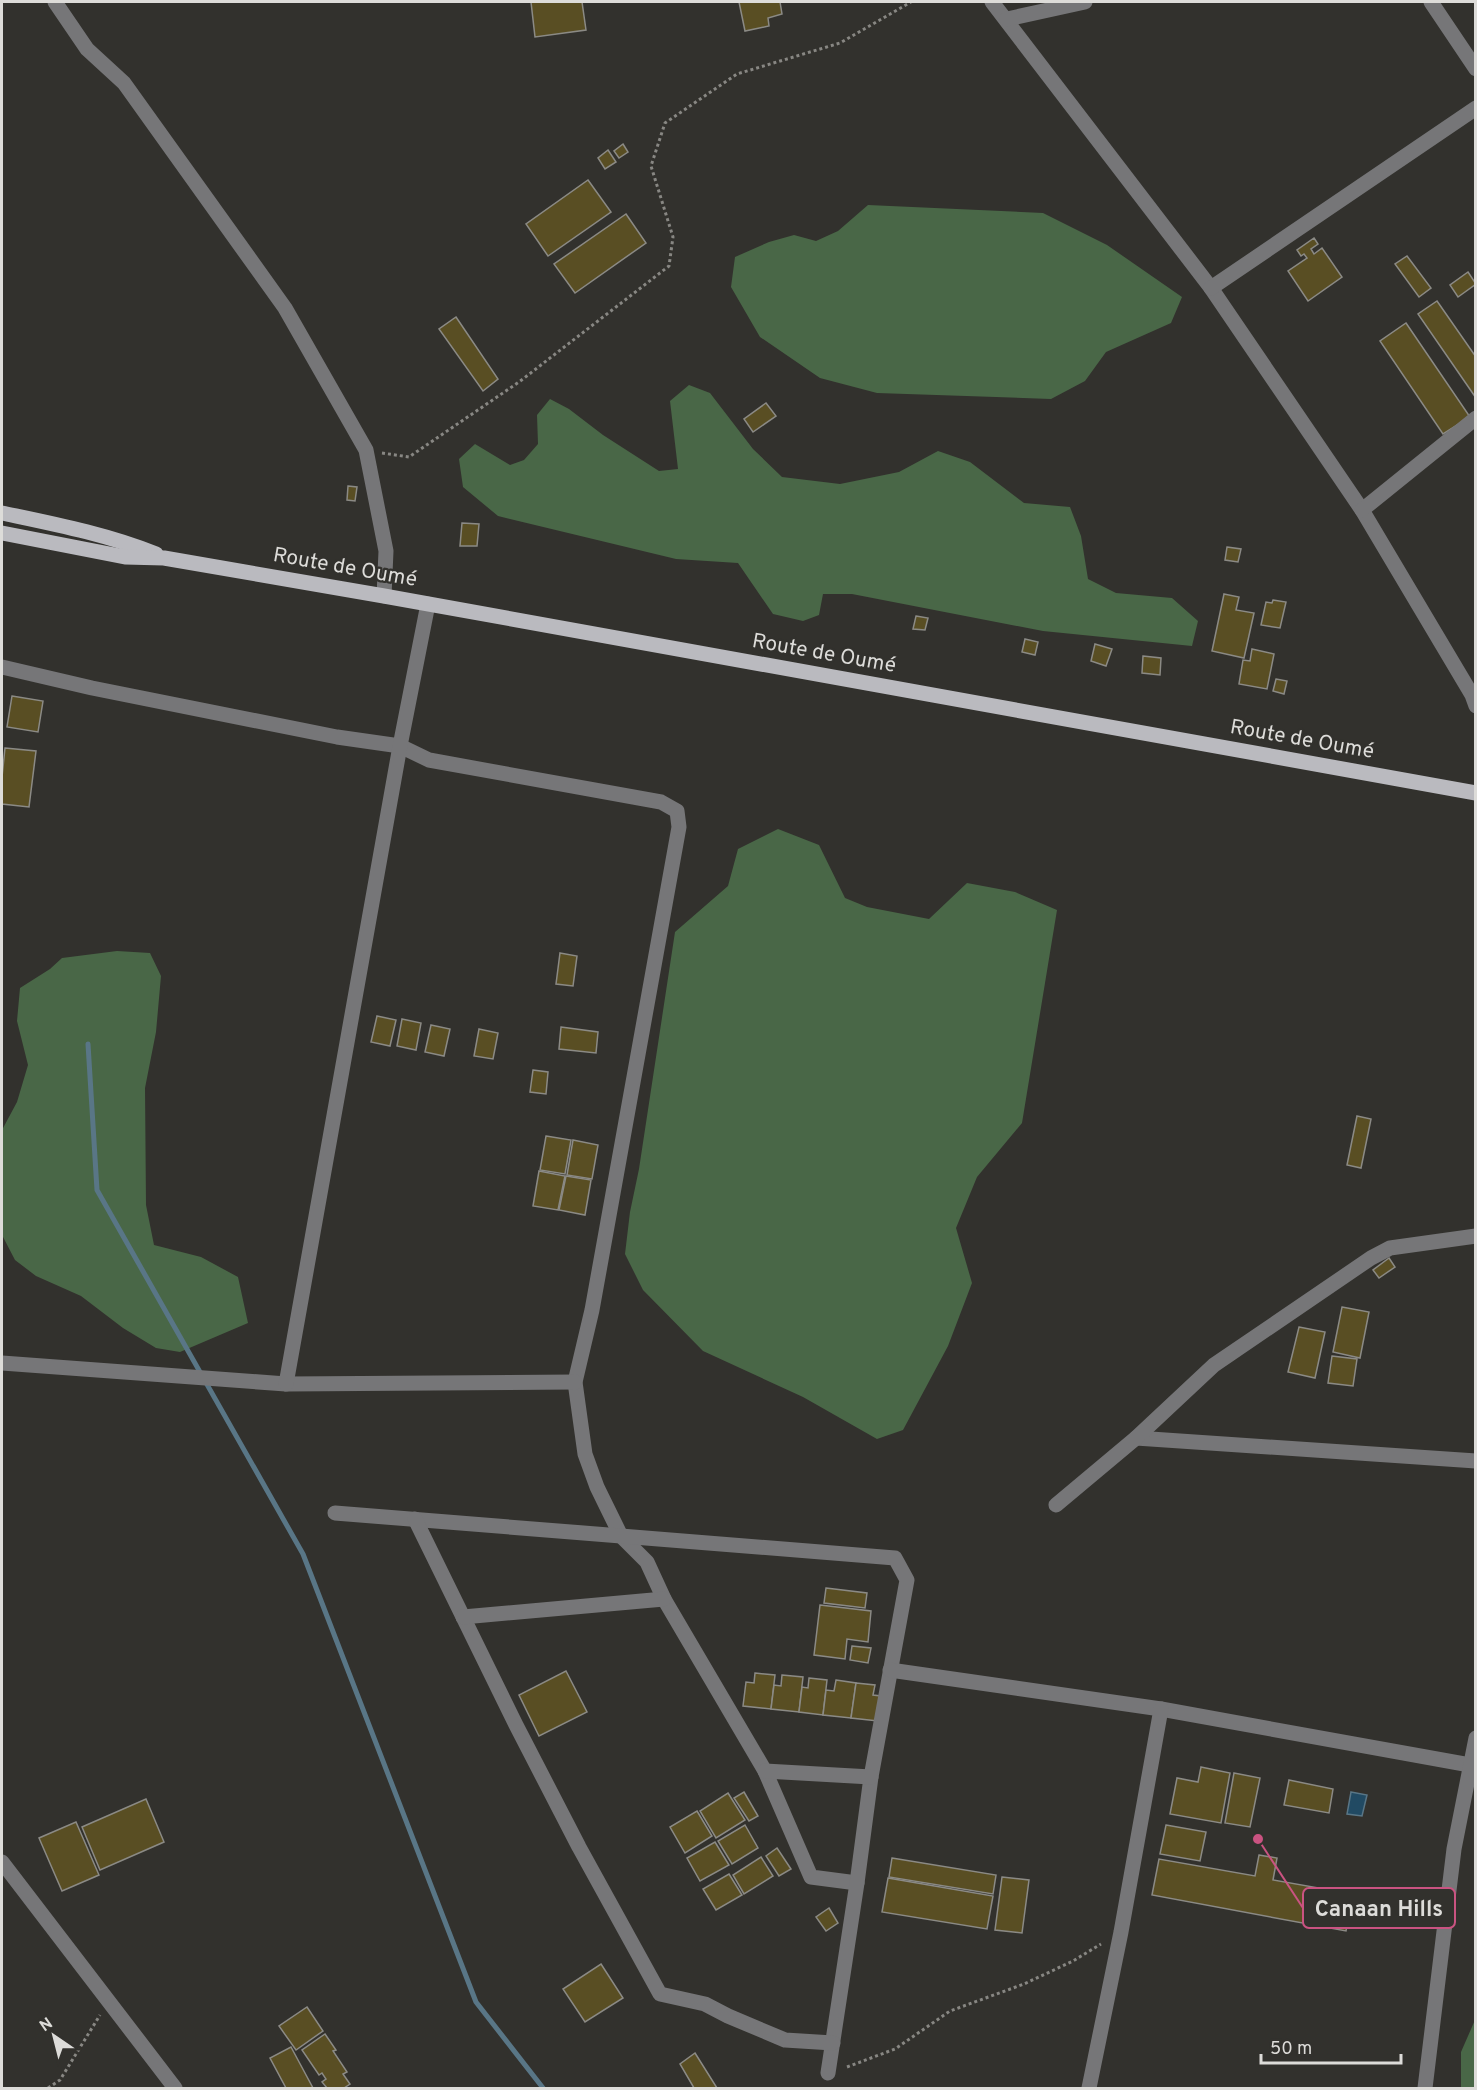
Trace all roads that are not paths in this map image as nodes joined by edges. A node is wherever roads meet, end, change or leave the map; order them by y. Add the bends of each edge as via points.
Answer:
1 (55, 2) edge
2 (992, 2) edge
3 (1085, 2) edge
4 (1431, 2) edge
5 (1007, 19) junction
6 (1476, 69) edge
7 (1476, 108) edge
8 (1211, 288) junction
9 (1476, 418) edge
10 (1362, 510) junction
11 (2, 513) edge
12 (2, 533) edge
13 (164, 558) junction
14 (384, 596) junction
15 (428, 604) junction
16 (2, 668) edge
17 (1476, 706) edge
18 (400, 746) junction
19 (1476, 793) edge
20 (1476, 1236) edge
21 (2, 1363) edge
22 (575, 1382) junction
23 (286, 1384) junction
24 (1136, 1438) junction
25 (1476, 1461) edge
26 (1056, 1505) dead end
27 (335, 1513) dead end
28 (415, 1519) junction
29 (621, 1536) junction
30 (664, 1599) junction
31 (463, 1617) junction
32 (890, 1670) junction
33 (1161, 1709) junction
34 (1476, 1738) edge
35 (1470, 1766) junction
36 (765, 1771) junction
37 (871, 1777) junction
38 (2, 1862) edge
39 (857, 1884) junction
40 (833, 2043) junction
41 (828, 2073) road end
42 (175, 2088) edge
43 (1089, 2088) edge
44 (1425, 2088) edge

1 - 14 street via 87,49 124,83 285,308 366,450 386,551
2 - 5 street
3 - 5 street
4 - 6 street
5 - 8 street
7 - 8 street
8 - 10 street
9 - 10 street
10 - 17 street
11 - 13 main road via 95,533
12 - 13 main road via 125,557
13 - 14 main road, Route de Oumé
14 - 15 main road, Route de Oumé
15 - 18 street
15 - 19 main road, Route de Oumé
16 - 18 street via 337,737
18 - 22 street via 429,760 661,802 677,811 679,827 594,1298
18 - 23 street
20 - 24 street via 1390,1248 1371,1258 1214,1365
21 - 23 street
22 - 23 street
22 - 29 street via 585,1454
24 - 25 street
24 - 26 street
27 - 28 street
28 - 29 street
28 - 31 street
29 - 30 street via 647,1562
29 - 32 street via 895,1558 906,1580
30 - 31 street
30 - 36 street
31 - 40 street via 579,1847 660,1994 705,2004 785,2040
32 - 33 street
32 - 37 street
33 - 35 street
33 - 43 street
34 - 35 street
35 - 44 street via 1454,1850
36 - 37 street
36 - 39 street via 811,1877
37 - 39 street
38 - 42 street
39 - 40 street
40 - 41 street

